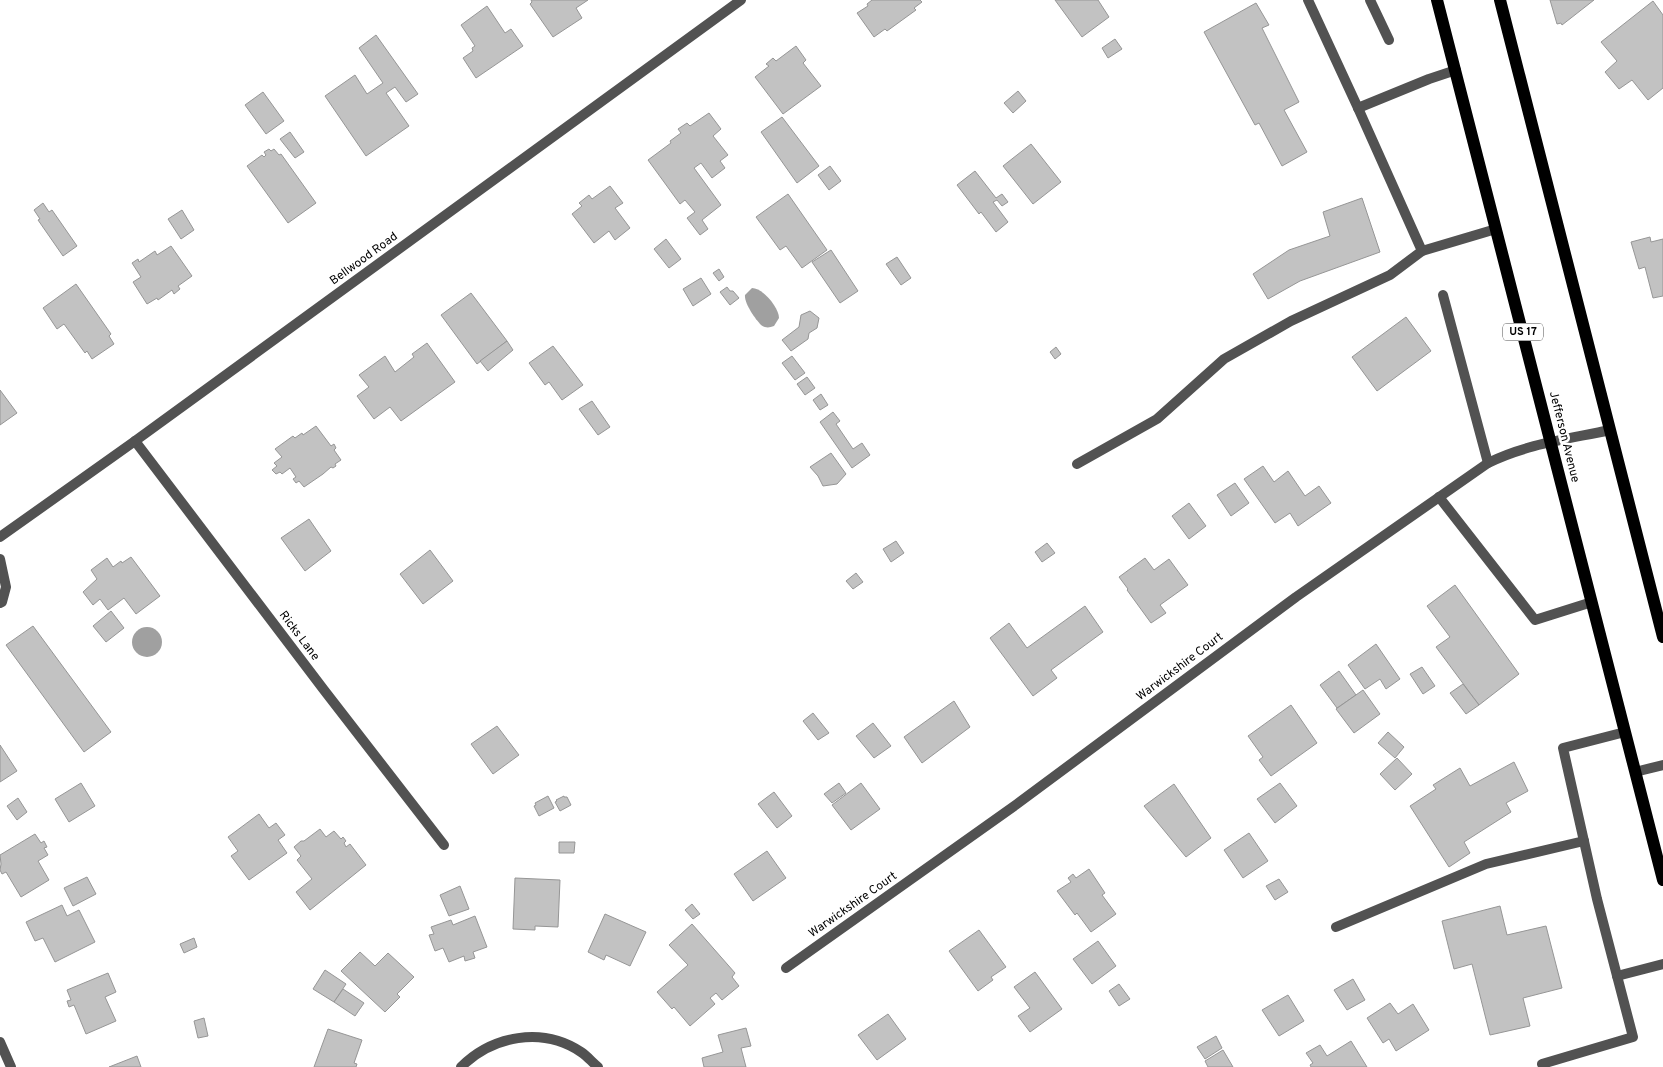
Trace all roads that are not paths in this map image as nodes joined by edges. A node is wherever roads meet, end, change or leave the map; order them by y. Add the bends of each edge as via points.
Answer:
1 (741, 0) edge
2 (1308, 0) edge
3 (1370, 0) edge
4 (1437, 0) edge
5 (1500, 0) edge
6 (1390, 40) dead end
7 (1456, 70) junction
8 (1358, 108) junction
9 (1496, 229) junction
10 (1422, 251) junction
11 (1443, 295) dead end
12 (1610, 430) junction
13 (135, 441) junction
14 (1552, 442) junction
15 (1488, 463) junction
16 (1077, 464) dead end
17 (1439, 497) junction
18 (0, 537) edge
19 (0, 560) edge
20 (1592, 602) junction
21 (0, 603) edge
22 (1663, 637) edge
23 (1625, 732) junction
24 (1663, 765) edge
25 (1635, 772) junction
26 (1584, 841) junction
27 (444, 845) dead end
28 (1663, 880) edge
29 (1336, 927) dead end
30 (1663, 964) edge
31 (786, 968) dead end
32 (1616, 976) junction
33 (0, 1042) edge
34 (1542, 1064) dead end
35 (11, 1067) edge
36 (461, 1067) edge
37 (598, 1067) edge

1 - 13 street, Bellwood Road
2 - 8 street
3 - 6 street
4 - 7 main road, Jefferson Avenue / US 17
5 - 12 main road
7 - 8 street
7 - 9 main road, Jefferson Avenue / US 17
8 - 10 street
9 - 10 street
9 - 14 main road, Jefferson Avenue / US 17
10 - 16 street via 1390,275 1291,320 1224,359 1157,419
11 - 15 street
12 - 14 street, Warwickshire Court
12 - 22 main road
13 - 18 street, Bellwood Road
13 - 27 street, Ricks Lane
14 - 15 street, Warwickshire Court via 1526,447
14 - 20 main road, Jefferson Avenue / US 17
15 - 17 street, Warwickshire Court
17 - 20 street via 1535,620
17 - 31 street, Warwickshire Court via 1296,597 1017,804
19 - 21 street via 6,587
20 - 23 main road, Jefferson Avenue / US 17
23 - 25 main road, Jefferson Avenue / US 17
23 - 26 street via 1563,748
24 - 25 street
25 - 28 main road, Jefferson Avenue / US 17
26 - 29 street via 1486,864
26 - 32 street
30 - 32 street
32 - 34 street via 1632,1037
33 - 35 street
36 - 37 street via 472,1056 493,1044 516,1037 535,1037 559,1041 581,1052

